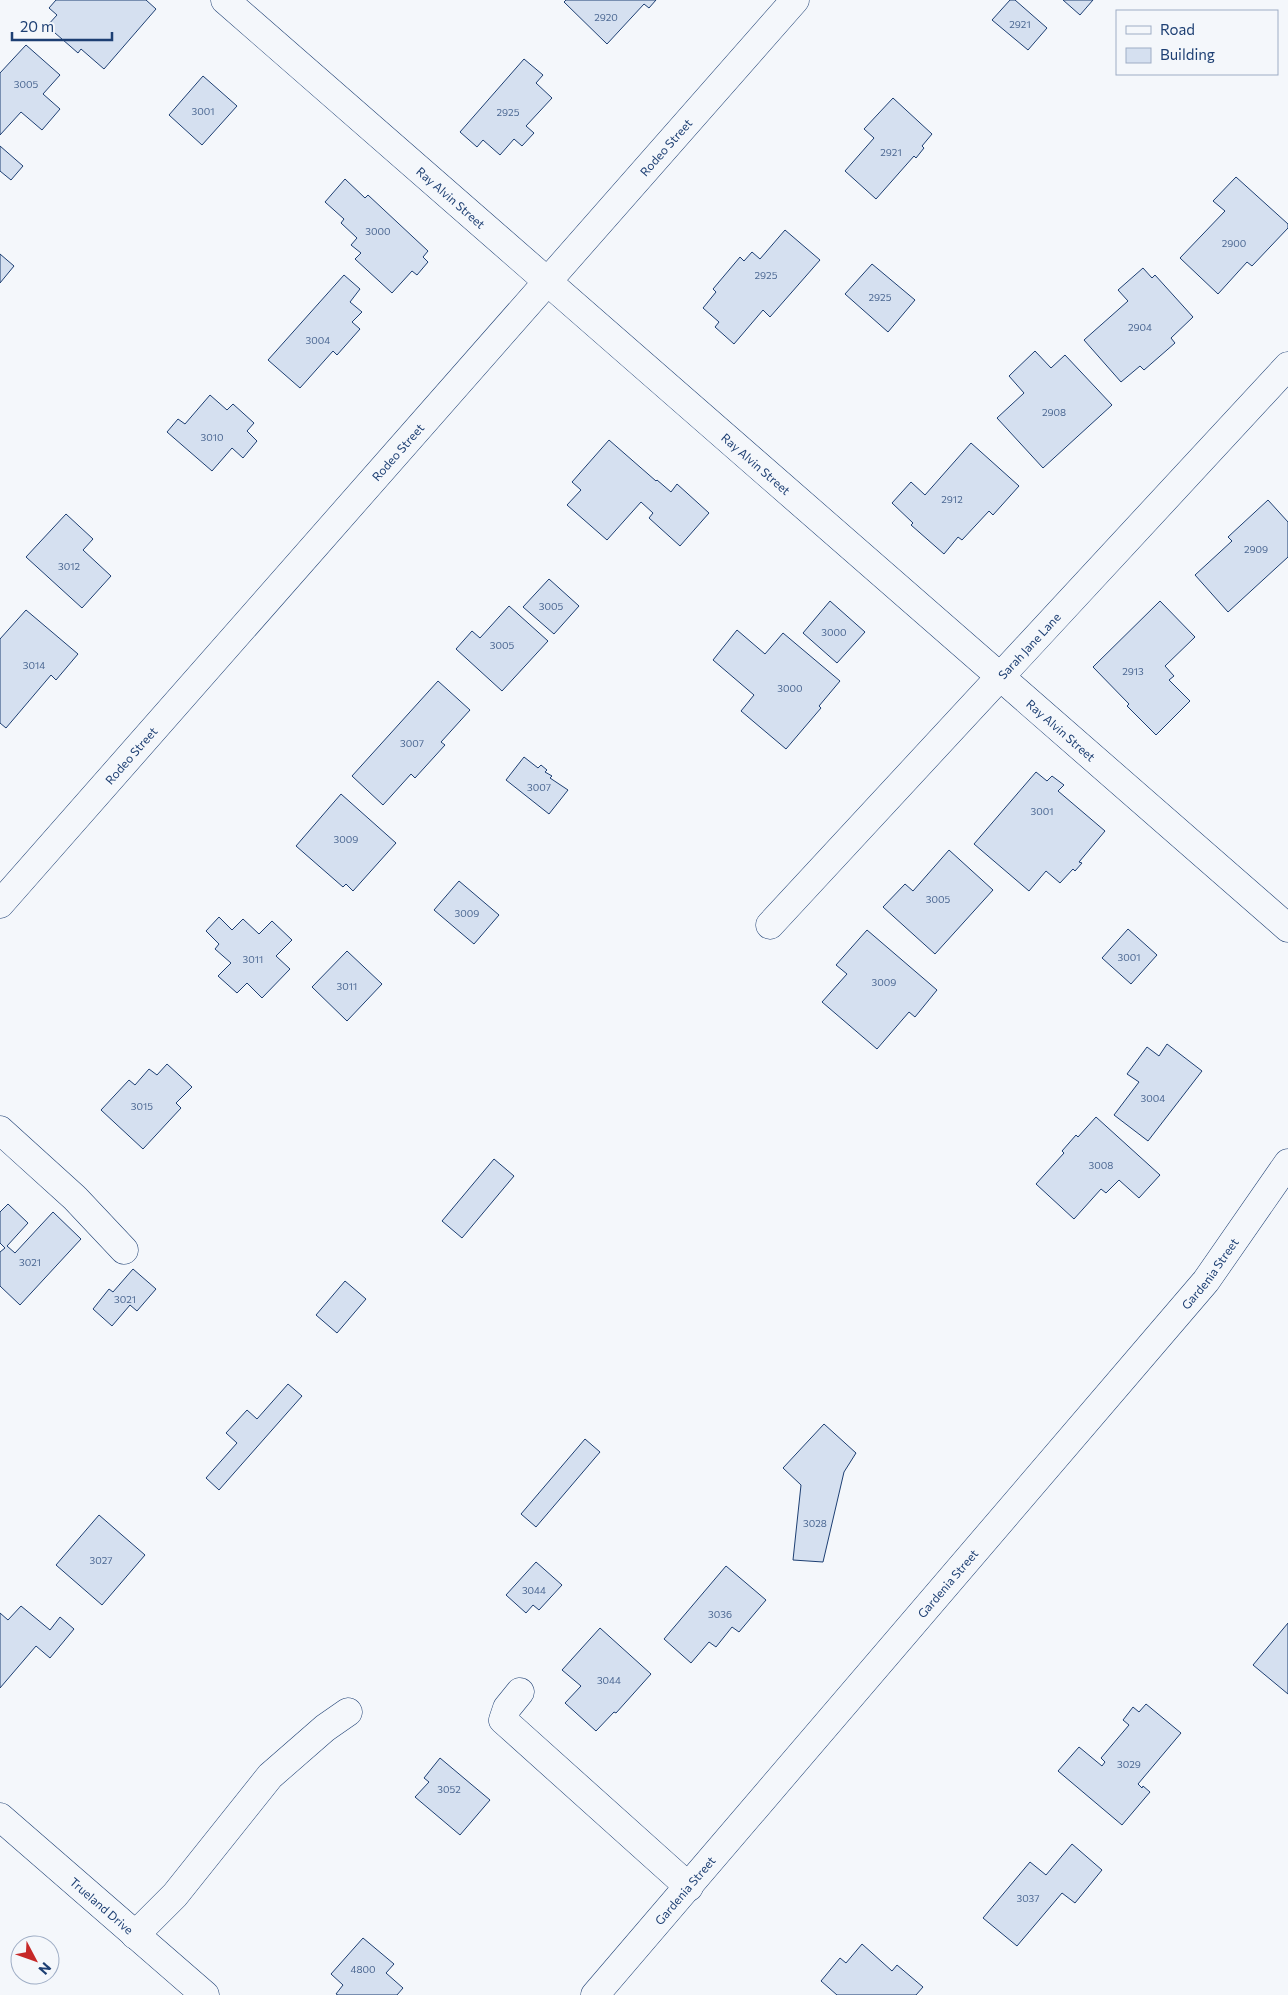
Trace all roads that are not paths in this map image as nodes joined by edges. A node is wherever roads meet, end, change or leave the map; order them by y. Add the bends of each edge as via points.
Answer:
1 (225, 0) edge
2 (795, 0) edge
3 (548, 282) junction
4 (1288, 366) edge
5 (1000, 677) junction
6 (0, 904) edge
7 (770, 925) dead end
8 (1288, 928) edge
9 (0, 1130) edge
10 (1288, 1163) edge
11 (124, 1250) dead end
12 (520, 1692) dead end
13 (348, 1712) dead end
14 (0, 1816) edge
15 (689, 1887) junction
16 (136, 1935) junction
17 (205, 1995) edge
18 (595, 1995) edge

1 - 3 street, Ray Alvin Street
2 - 3 street, Rodeo Street
3 - 5 street, Ray Alvin Street
3 - 6 street, Rodeo Street
4 - 5 street, Sarah Jane Lane
5 - 7 street, Sarah Jane Lane
5 - 8 street, Ray Alvin Street
9 - 11 street via 75,1198
10 - 15 street, Gardenia Street via 1206,1281
12 - 15 street via 507,1708 504,1720
13 - 16 street via 270,1776 175,1895
14 - 16 street, Trueland Drive
15 - 18 street, Gardenia Street
16 - 17 street, Trueland Drive

